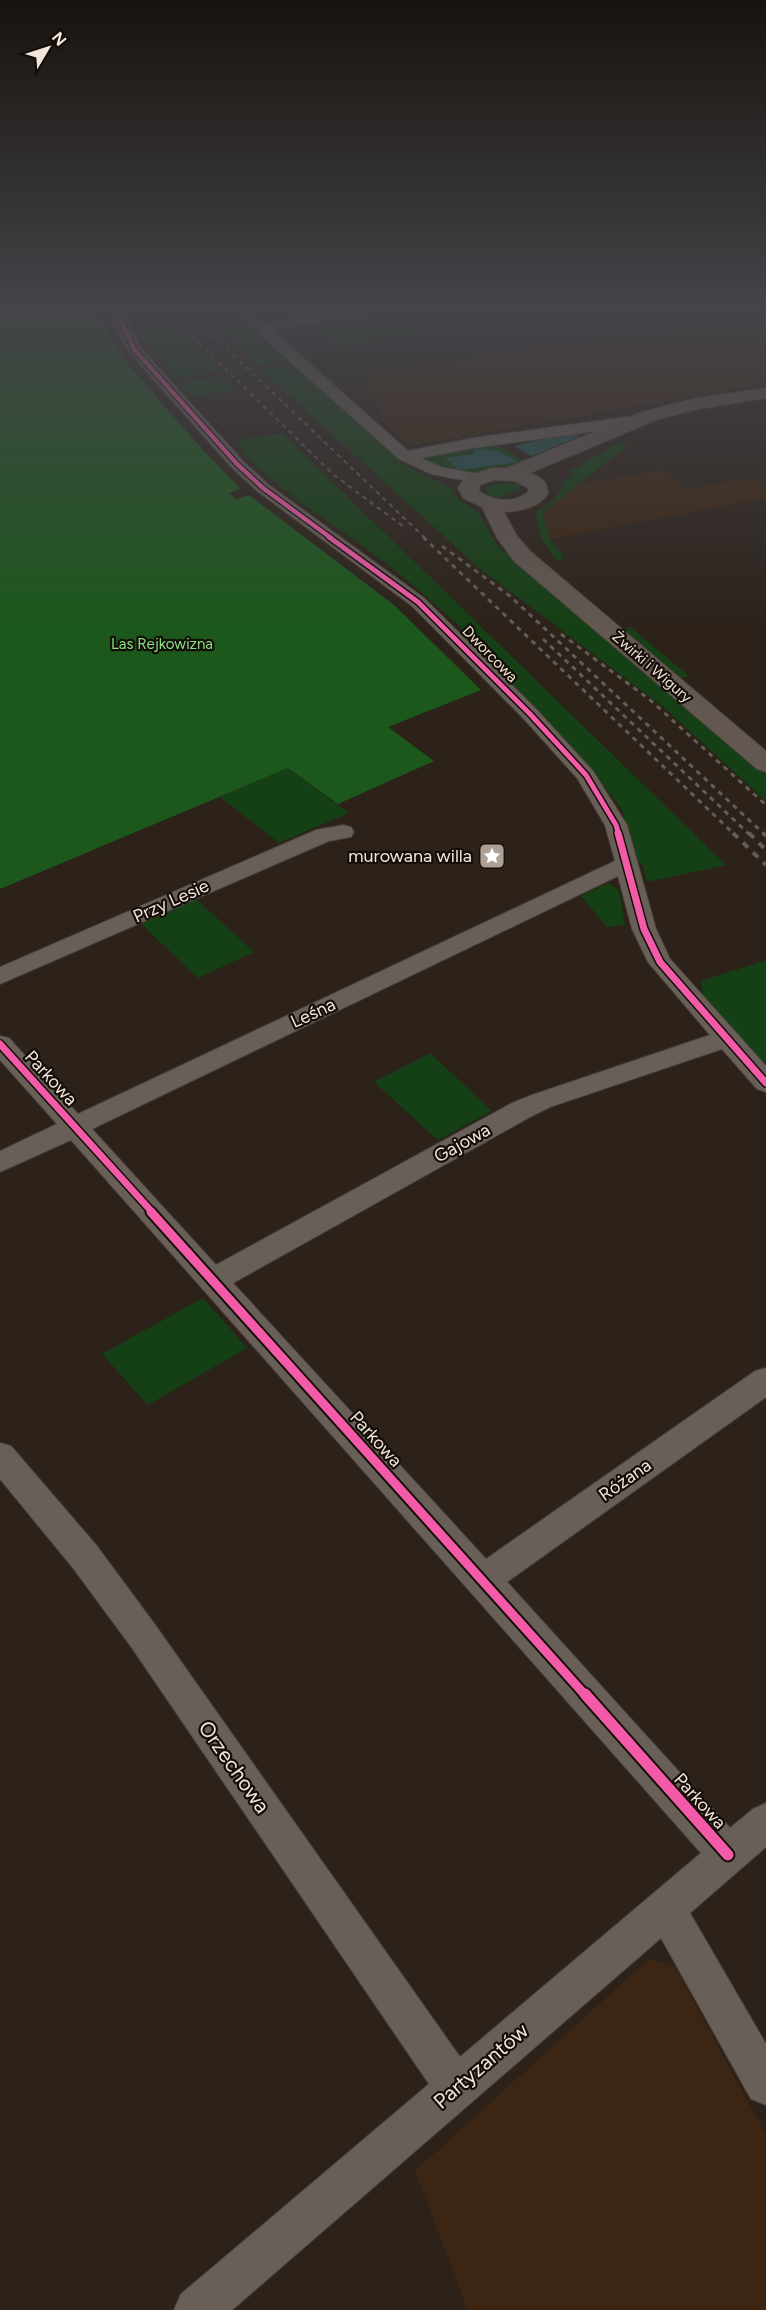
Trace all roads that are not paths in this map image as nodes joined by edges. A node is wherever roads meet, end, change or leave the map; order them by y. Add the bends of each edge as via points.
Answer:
1 (192, 413) edge
2 (356, 413) edge
3 (661, 413) edge
4 (677, 413) edge
5 (634, 421) junction
6 (405, 456) junction
7 (510, 474) junction
8 (473, 483) junction
9 (537, 484) junction
10 (490, 503) junction
11 (516, 504) junction
12 (539, 569) junction
13 (766, 764) edge
14 (343, 832) dead end
15 (626, 864) junction
16 (0, 976) edge
17 (726, 1039) junction
18 (0, 1044) edge
19 (766, 1083) edge
20 (75, 1126) junction
21 (0, 1162) edge
22 (213, 1280) junction
23 (766, 1380) edge
24 (0, 1455) edge
25 (483, 1580) junction
26 (766, 1822) edge
27 (728, 1855) junction
28 (664, 1908) junction
29 (766, 2084) edge
30 (456, 2087) junction
31 (197, 2310) edge

1 - 15 street, Dworcowa via 263,489 418,602 571,758 598,792 616,825
2 - 6 street
3 - 5 main road
4 - 9 main road via 645,424
5 - 6 street
5 - 7 main road
6 - 8 street via 425,472
7 - 8 main road via 492,474
7 - 9 main road
8 - 10 main road via 474,497
9 - 11 main road via 536,496
10 - 11 main road
10 - 12 main road, Żwirki i Wigury via 512,545
11 - 12 main road, Żwirki i Wigury via 515,523
12 - 13 main road, Żwirki i Wigury
14 - 16 street, Przy Lesie via 324,835
15 - 17 street, Dworcowa via 644,929 655,953
15 - 20 street, Leśna
17 - 19 street, Dworcowa
17 - 22 street, Gajowa via 521,1110
18 - 20 street, Parkowa
20 - 21 street, Leśna
20 - 22 street, Parkowa
22 - 25 street, Parkowa
23 - 25 street, Różana
24 - 30 street, Orzechowa via 85,1557 144,1636
25 - 27 street, Parkowa
26 - 27 street, Partyzantów
27 - 28 street, Partyzantów
28 - 29 street
28 - 30 street, Partyzantów
30 - 31 street, Partyzantów

